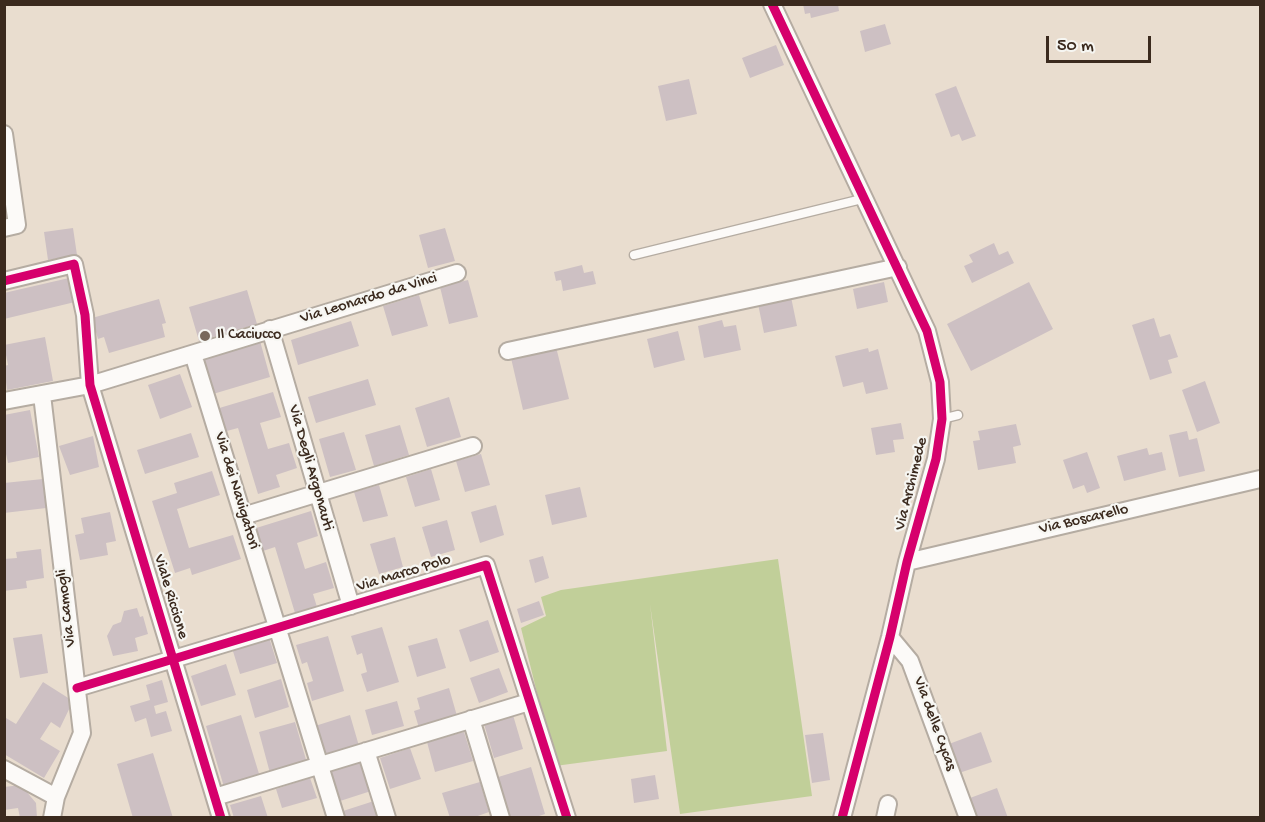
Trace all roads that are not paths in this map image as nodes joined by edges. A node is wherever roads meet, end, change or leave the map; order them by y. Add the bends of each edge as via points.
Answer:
1 (772, 4) edge
2 (5, 144) edge
3 (866, 198) junction
4 (4, 228) edge
5 (634, 255) dead end
6 (898, 267) junction
7 (457, 273) dead end
8 (4, 281) edge
9 (270, 329) junction
10 (508, 351) dead end
11 (193, 354) junction
12 (90, 385) junction
13 (42, 394) junction
14 (4, 401) edge
15 (473, 446) dead end
16 (1260, 479) edge
17 (316, 493) junction
18 (243, 516) junction
19 (907, 561) junction
20 (351, 606) junction
21 (279, 628) junction
22 (890, 637) junction
23 (173, 661) junction
24 (77, 688) junction
25 (529, 702) junction
26 (471, 719) junction
27 (366, 751) junction
28 (319, 765) junction
29 (4, 769) edge
30 (56, 797) junction
31 (215, 797) junction
32 (52, 818) edge
33 (221, 818) edge
34 (336, 818) edge
35 (387, 818) edge
36 (501, 818) edge
37 (567, 818) edge
38 (842, 818) edge
39 (968, 818) edge

1 - 3 street, Via Archimede
2 - 4 street via 17,225
3 - 5 lane
3 - 6 street, Via Archimede
6 - 10 street
6 - 19 street, Via Archimede via 927,331 950,417
7 - 9 street, Via Leonardo da Vinci
8 - 12 street, Viale Riccione via 74,264 85,315
9 - 11 street, Via Leonardo da Vinci
9 - 17 street, Via Degli Argonauti
11 - 12 street, Via Leonardo da Vinci
11 - 18 street, Via dei Navigatori
12 - 13 street, Via Leonardo da Vinci
12 - 23 street, Viale Riccione
13 - 14 street, Via Leonardo da Vinci
13 - 24 street, Via Camogli
15 - 17 street
16 - 19 street, Via Boscarello
17 - 18 street
17 - 20 street, Via Degli Argonauti
18 - 21 street, Via dei Navigatori
19 - 22 street, Via Archimede
20 - 21 street, Via Marco Polo
20 - 25 street, Via Marco Polo via 486,565
21 - 23 street, Via Marco Polo
21 - 28 street, Via dei Navigatori
22 - 38 street, Via Archimede
22 - 39 street, Via delle Cycas via 910,660
23 - 24 street, Via Marco Polo
23 - 31 street, Viale Riccione
24 - 30 street, Via Camogli via 82,733
25 - 26 street
25 - 37 street, Via Marco Polo
26 - 27 street
26 - 36 street
27 - 28 street
27 - 35 street
28 - 31 street
28 - 34 street, Via dei Navigatori
29 - 30 street
30 - 32 street, Via Camogli
31 - 33 street, Viale Riccione

